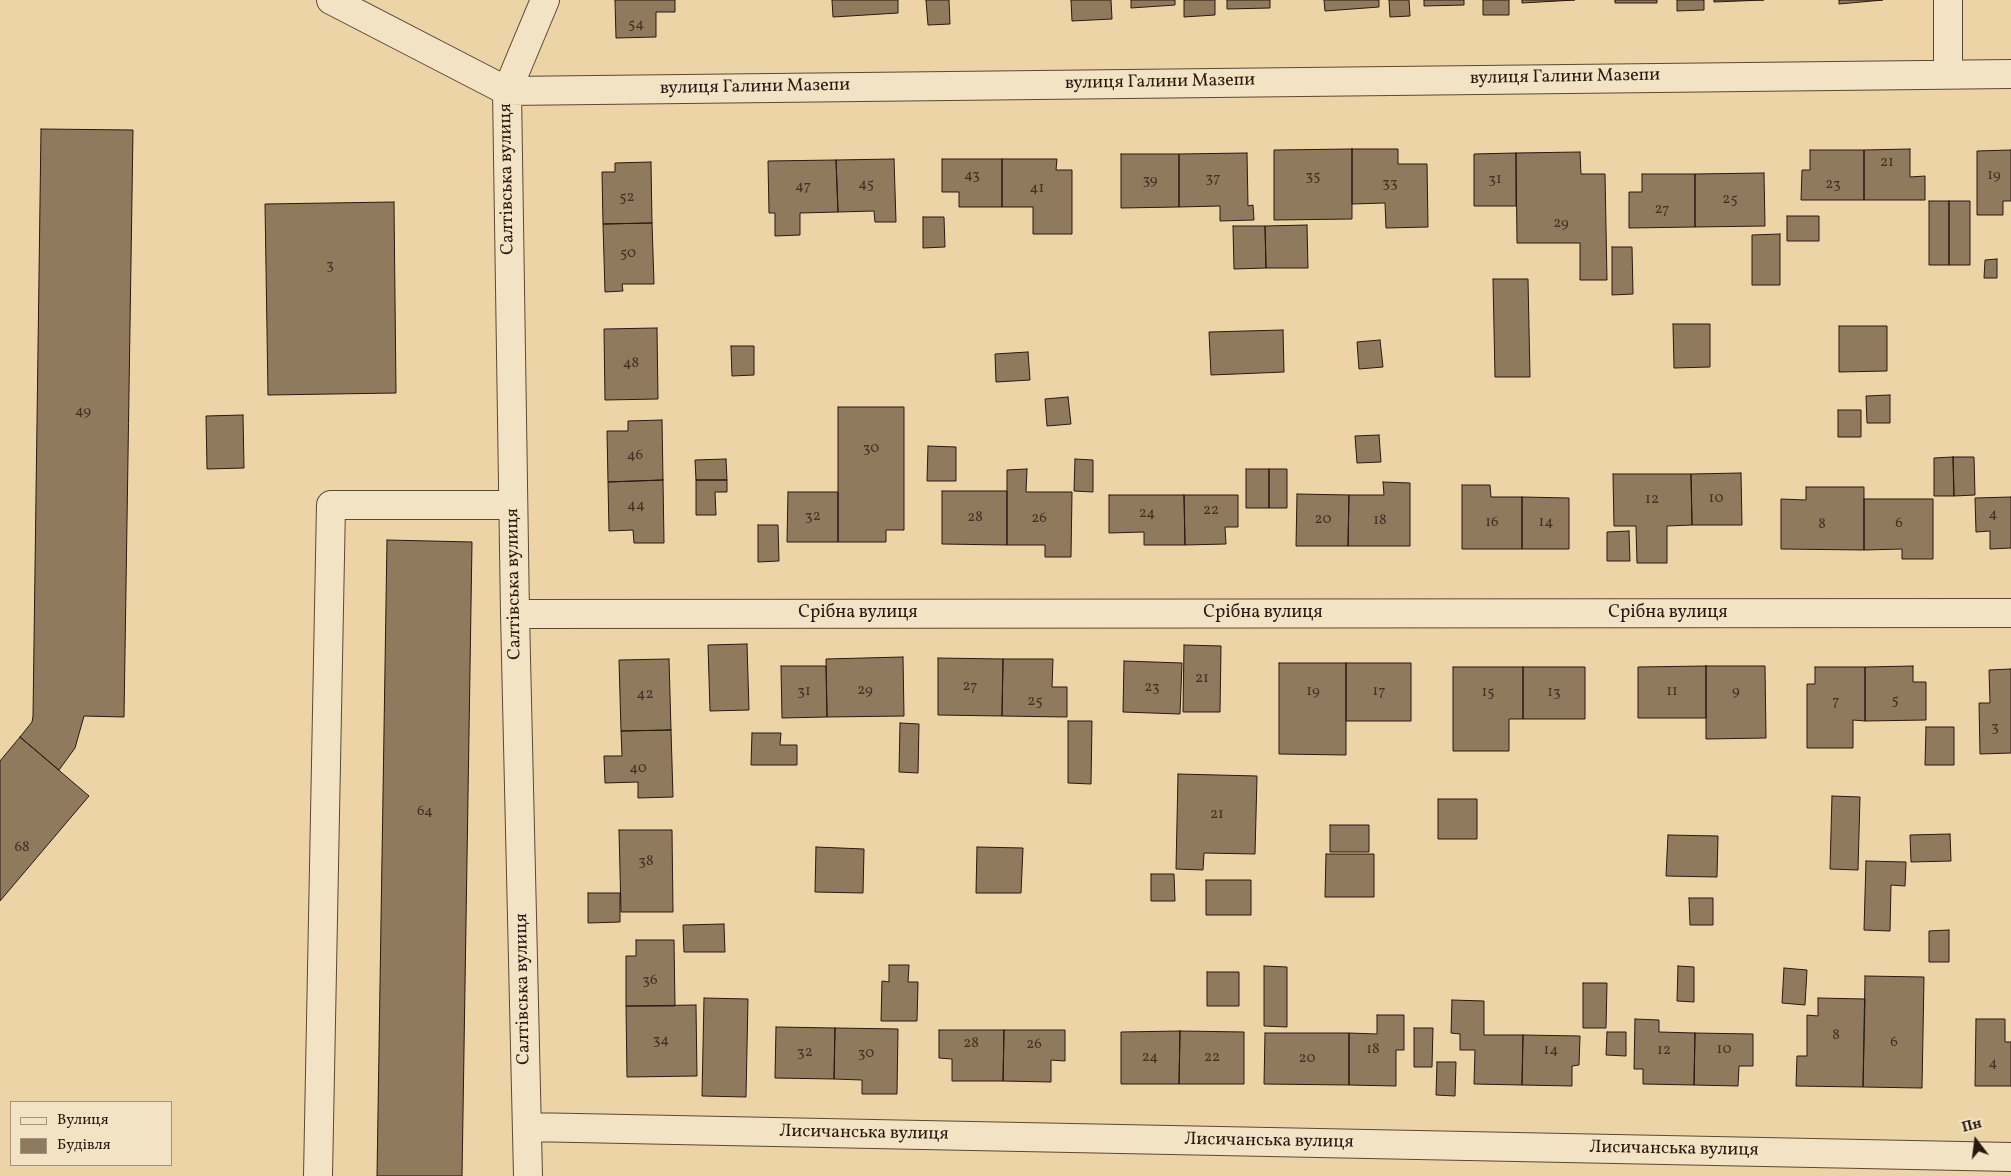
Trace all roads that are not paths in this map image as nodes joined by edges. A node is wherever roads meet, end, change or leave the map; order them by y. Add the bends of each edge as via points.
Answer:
1 (331, 0) edge
2 (545, 0) edge
3 (1948, 0) edge
4 (1948, 73) junction
5 (2011, 74) edge
6 (507, 91) junction
7 (513, 505) junction
8 (2011, 613) edge
9 (515, 614) junction
10 (527, 1127) junction
11 (2011, 1157) edge
12 (318, 1176) edge
13 (528, 1176) edge

1 - 6 street, вулиця Галини Мазепи
2 - 6 street, Салтівська вулиця
3 - 4 street
4 - 5 street, вулиця Галини Мазепи
4 - 6 street, вулиця Галини Мазепи
6 - 7 street, Салтівська вулиця
7 - 9 street, Салтівська вулиця
7 - 12 street via 331,506
8 - 9 street, Срібна вулиця
9 - 10 street, Салтівська вулиця
10 - 11 street, Лисичанська вулиця
10 - 13 street, Салтівська вулиця

